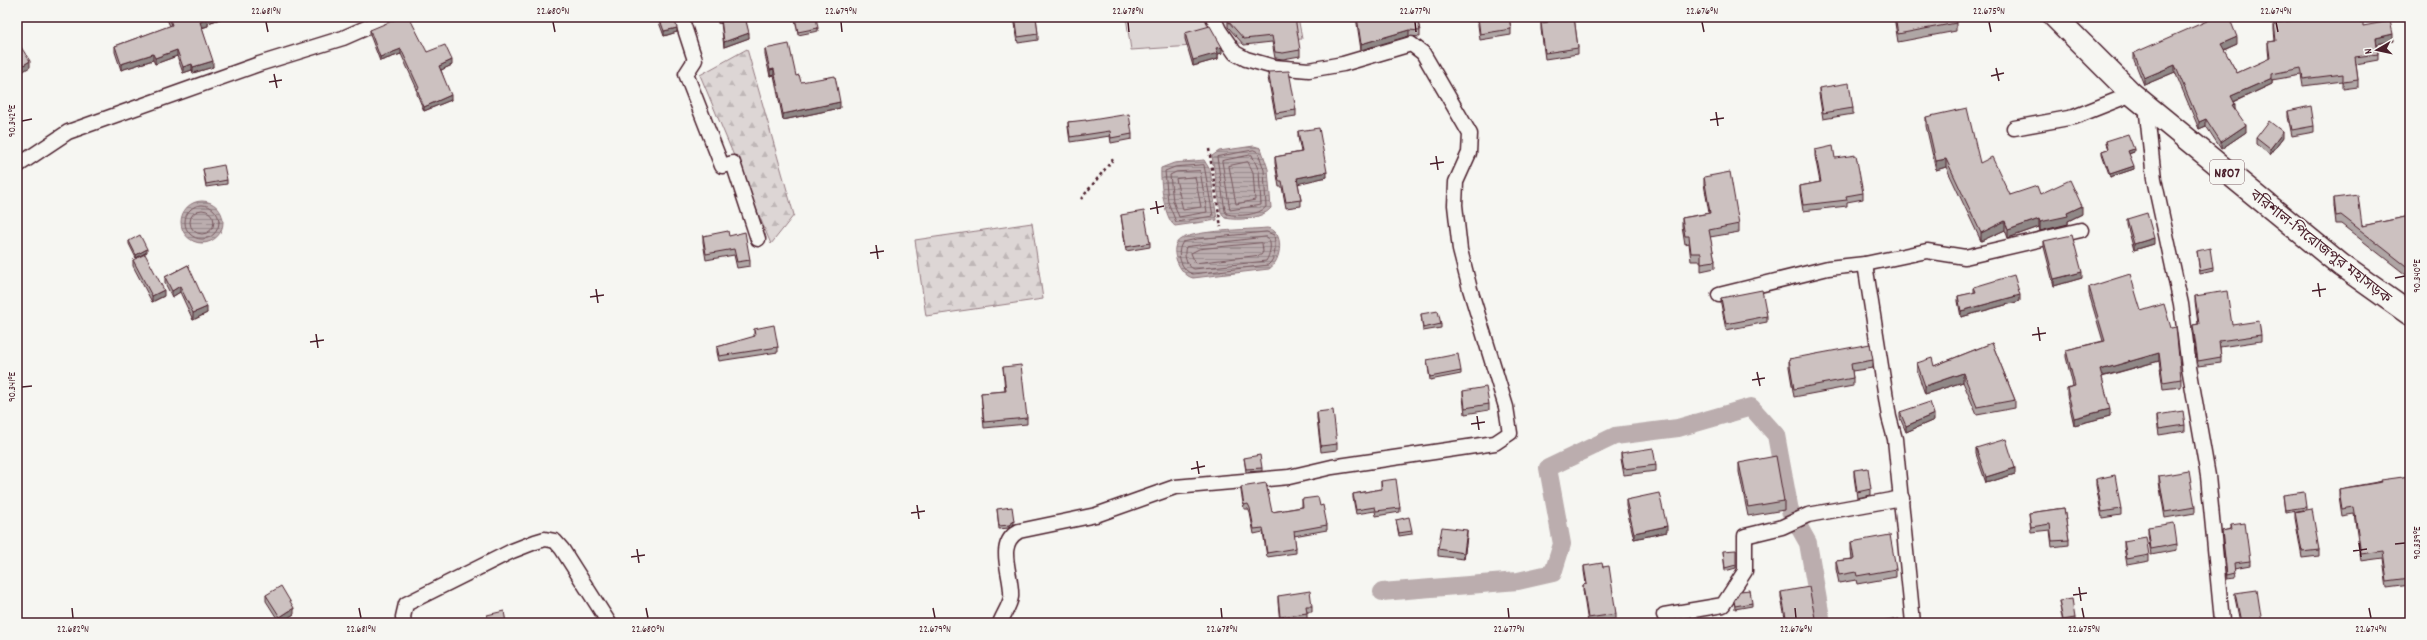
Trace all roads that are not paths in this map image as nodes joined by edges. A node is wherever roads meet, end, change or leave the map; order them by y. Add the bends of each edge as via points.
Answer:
1 (391, 17) edge
2 (681, 17) edge
3 (1213, 17) edge
4 (2055, 17) edge
5 (2139, 99) junction
6 (2014, 128) dead end
7 (17, 166) edge
8 (2081, 230) dead end
9 (758, 239) dead end
10 (1865, 264) junction
11 (1719, 296) dead end
12 (2410, 314) edge
13 (1902, 498) junction
14 (1664, 615) dead end
15 (2222, 622) dead end
16 (404, 623) edge
17 (609, 623) edge
18 (1000, 623) edge
19 (1913, 623) edge

1 - 7 street via 343,38 252,66 68,132
2 - 9 street via 695,60 686,74 722,166 733,163
3 - 18 street via 1235,53 1246,60 1274,67 1309,70 1343,64 1411,44 1423,53 1470,134 1469,153 1456,182 1455,205 1460,250 1506,407 1510,433 1495,443 1332,467 1289,477 1175,487 1096,515 1019,531 1006,546 1011,596
4 - 5 highway, বরিশাল-পিরোজপুর মহাসড়ক / N807
5 - 6 street via 2074,117
5 - 12 highway, বরিশাল-পিরোজপুর মহাসড়ক / N807 via 2341,265
5 - 15 street via 2181,304 2188,367 2208,476
8 - 10 street via 1965,257 1927,251
10 - 11 street via 1828,268
10 - 13 street via 1889,417 1895,439
13 - 14 street via 1808,515 1782,527 1745,536 1745,571 1723,605
13 - 19 street
16 - 17 street via 406,604 512,551 544,539 555,542 562,549

